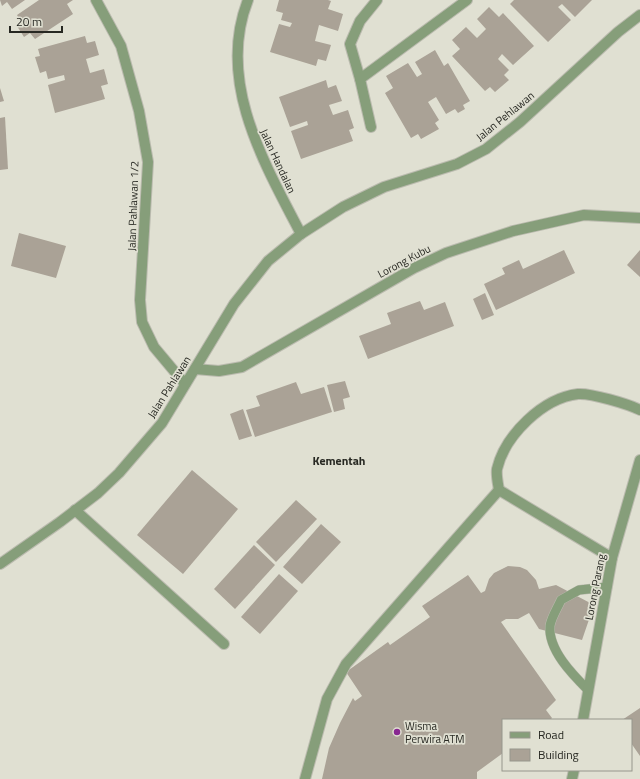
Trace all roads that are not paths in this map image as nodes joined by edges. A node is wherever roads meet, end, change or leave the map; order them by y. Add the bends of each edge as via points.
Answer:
1 (96, 0) edge
2 (248, 0) edge
3 (377, 0) edge
4 (467, 0) edge
5 (640, 15) edge
6 (360, 79) junction
7 (371, 127) dead end
8 (640, 218) edge
9 (301, 234) junction
10 (195, 369) junction
11 (184, 384) junction
12 (640, 410) edge
13 (640, 460) edge
14 (499, 490) junction
15 (75, 510) junction
16 (612, 558) junction
17 (0, 564) edge
18 (607, 587) junction
19 (224, 644) dead end
20 (588, 690) junction
21 (583, 719) edge
22 (304, 779) edge

1 - 11 street, Jalan Pahlawan 1/2 via 121,46 139,111 148,162 140,300 142,322 154,347
2 - 9 street, Jalan Handalan via 242,16 237,47 239,81 251,133
3 - 6 street via 360,21 350,44
4 - 6 street
5 - 9 street, Jalan Pehlawan via 486,149 458,164 384,187 343,207
6 - 7 street
8 - 10 street, Lorong Kubu via 584,215 513,231 446,253 414,268 242,367 219,371
9 - 10 street, Jalan Pahlawan via 268,261 234,304
10 - 11 street, Jalan Pahlawan
11 - 15 street, Jalan Pahlawan via 158,428 119,473
12 - 14 street via 616,401 579,394 552,401 523,423 504,451 497,470
13 - 16 street, Lorong Parang
14 - 16 street
14 - 22 street via 346,664 327,699
15 - 17 street, Jalan Pahlawan
15 - 19 street
16 - 18 street, Lorong Parang
18 - 20 street, Lorong Parang
18 - 20 lane via 579,590 561,600 550,626 554,648 566,668
20 - 21 street, Lorong Parang

